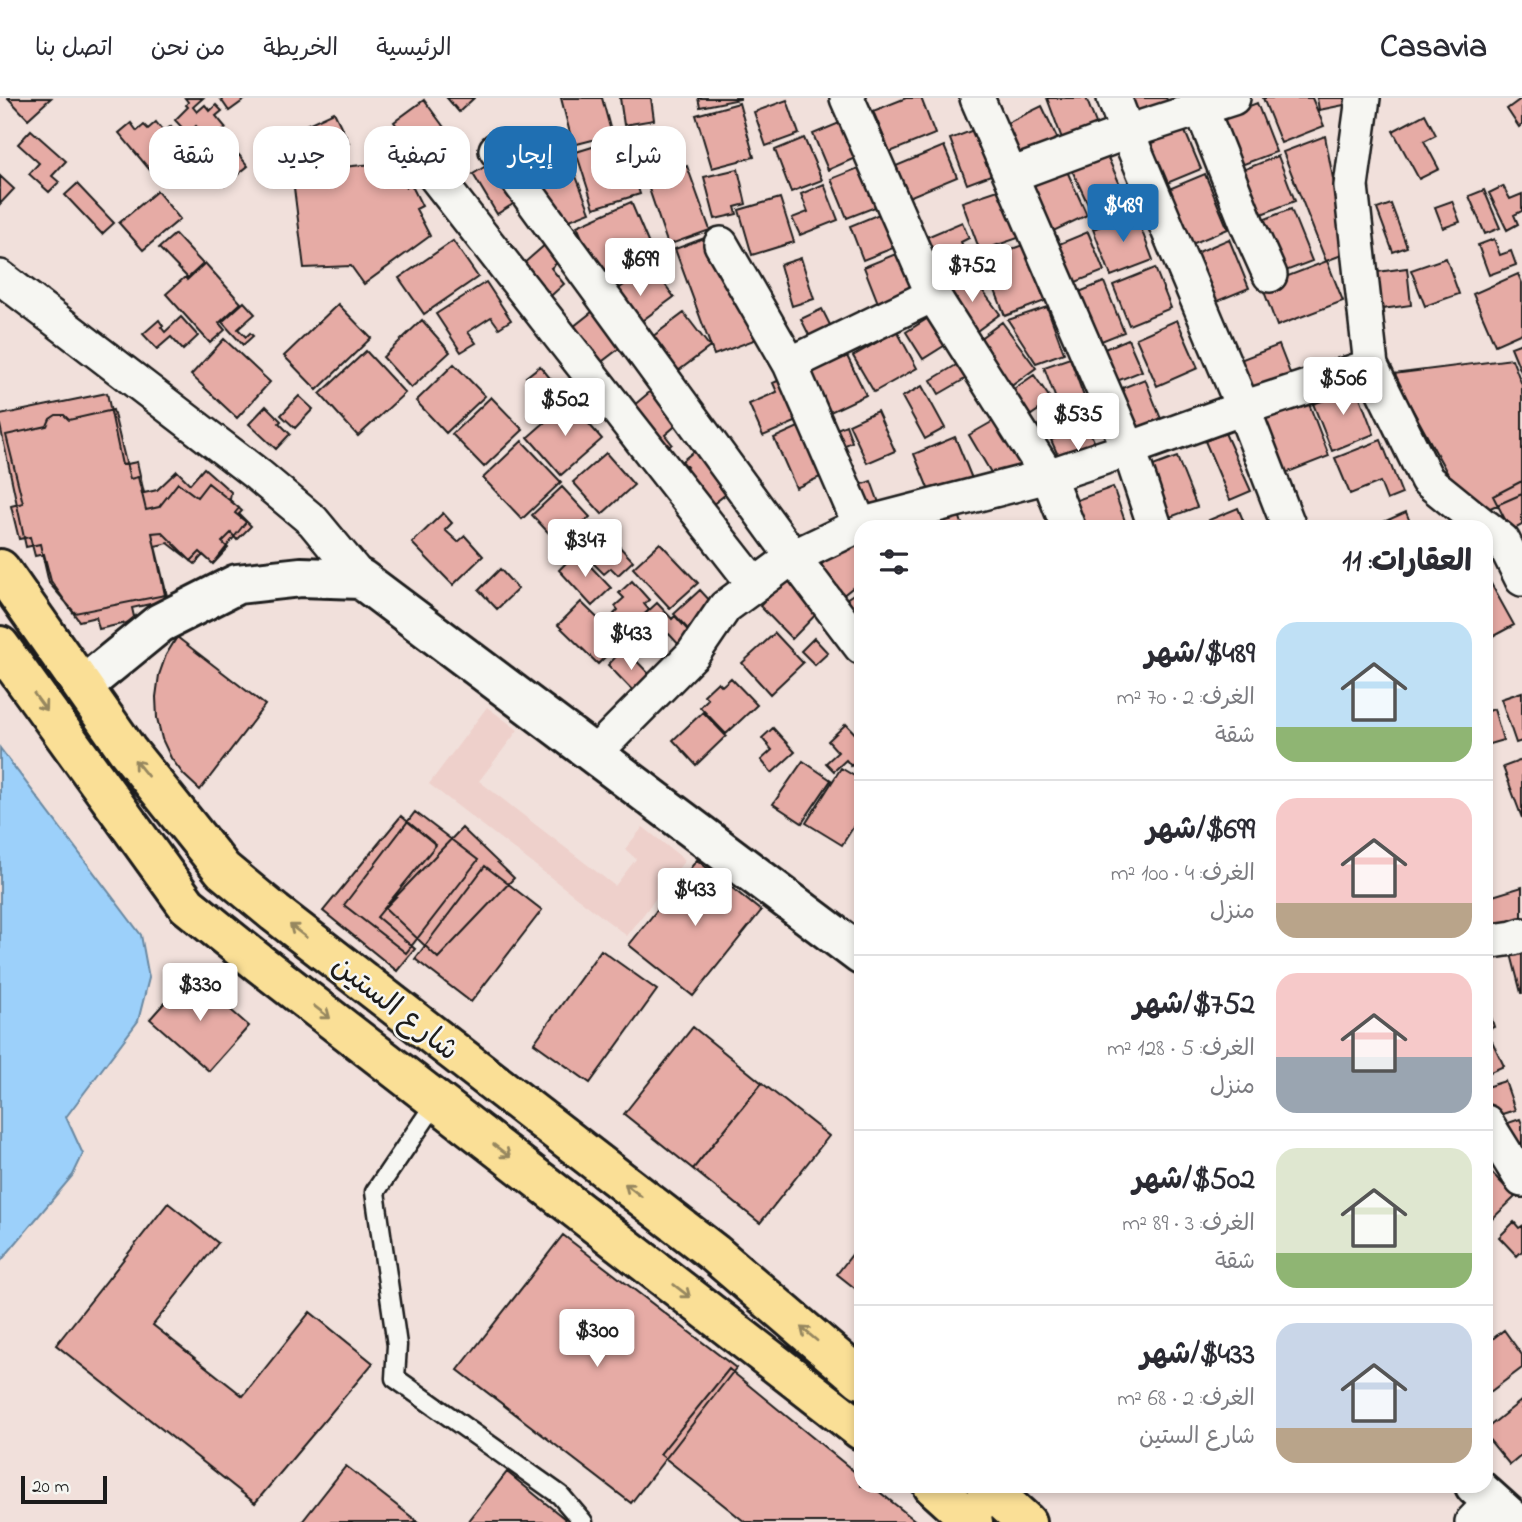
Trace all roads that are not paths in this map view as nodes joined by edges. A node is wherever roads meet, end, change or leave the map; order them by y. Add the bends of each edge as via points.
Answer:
1 (847, 98) edge
2 (977, 98) edge
3 (1114, 98) edge
4 (1233, 98) edge
5 (1363, 98) edge
6 (1199, 103) edge
7 (1127, 132) junction
8 (1011, 175) junction
9 (446, 189) edge
10 (524, 189) edge
11 (721, 244) dead end
12 (1270, 275) dead end
13 (0, 277) edge
14 (933, 295) junction
15 (790, 364) junction
16 (1371, 366) junction
17 (1243, 408) junction
18 (1129, 450) junction
19 (1048, 476) junction
20 (858, 520) edge
21 (879, 520) edge
22 (1065, 520) edge
23 (1153, 520) edge
24 (1286, 520) edge
25 (1476, 520) edge
26 (854, 528) edge
27 (1493, 533) edge
28 (793, 557) junction
29 (0, 569) edge
30 (361, 579) junction
31 (1522, 579) edge
32 (754, 584) junction
33 (854, 638) edge
34 (0, 646) edge
35 (83, 686) junction
36 (593, 755) junction
37 (223, 870) junction
38 (187, 905) junction
39 (1522, 935) edge
40 (1493, 941) edge
41 (854, 950) edge
42 (437, 1101) junction
43 (1493, 1133) edge
44 (1522, 1180) edge
45 (854, 1372) edge
46 (854, 1425) edge
47 (941, 1493) edge
48 (994, 1493) edge
49 (583, 1522) edge
50 (973, 1522) edge
51 (1026, 1522) edge

1 - 14 street
2 - 8 street
3 - 7 street
4 - 6 street
5 - 16 street via 1351,186
6 - 7 street
6 - 12 street
7 - 8 street
7 - 17 street
8 - 18 street
9 - 32 street
10 - 28 street
11 - 15 street
13 - 30 street via 313,521
14 - 15 street
14 - 19 street
15 - 20 street
16 - 17 street
16 - 25 street via 1427,480
17 - 18 street
17 - 24 street
18 - 19 street
18 - 23 street
19 - 21 street
19 - 22 street
26 - 28 street
27 - 31 street via 1503,541
28 - 32 street
28 - 33 street
29 - 35 highway, شارع الستين
30 - 35 street via 301,577 237,584 160,623
30 - 36 street
32 - 36 street via 725,607 693,654
34 -> 38 highway, شارع الستين
37 -> 35 highway, شارع الستين via 127,750
36 - 41 street
37 - 38 highway
45 -> 37 highway, شارع الستين via 714,1254
38 -> 42 highway, شارع الستين
39 - 40 street
42 -> 46 highway, شارع الستين
42 - 49 lane via 375,1192 397,1345 395,1378 560,1495
43 - 44 street
47 - 50 highway
48 - 51 highway

